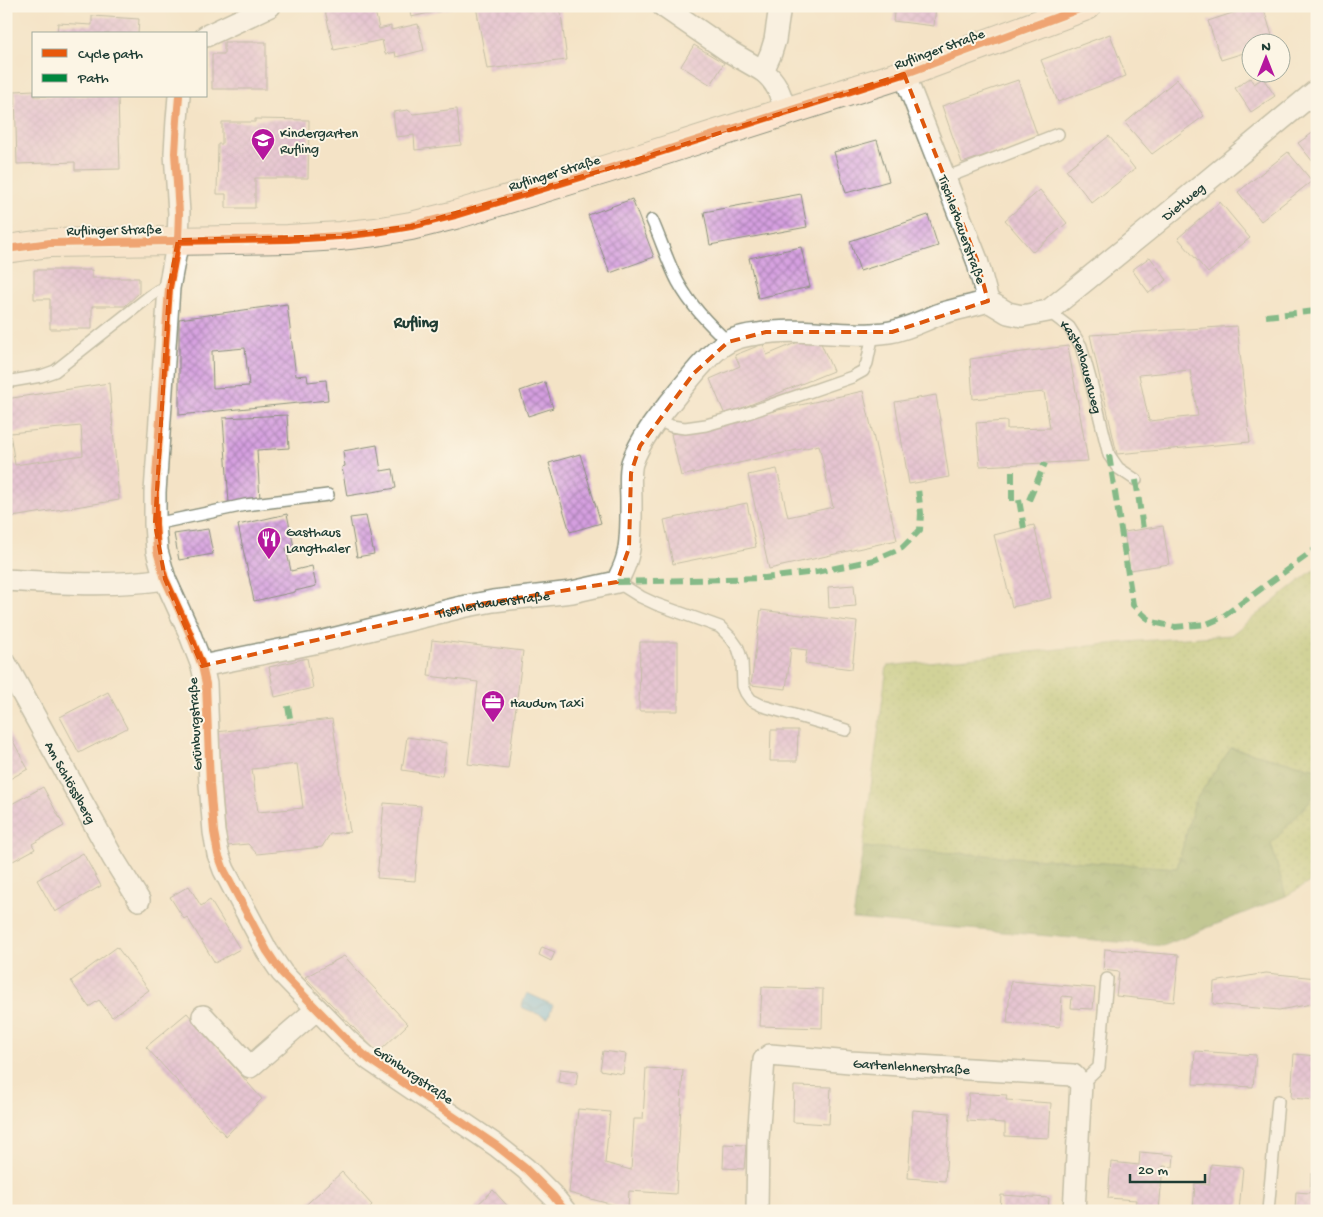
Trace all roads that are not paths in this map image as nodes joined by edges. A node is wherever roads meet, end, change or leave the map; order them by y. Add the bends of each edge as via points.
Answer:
1 (270, 6) edge
2 (663, 6) edge
3 (780, 6) edge
4 (1087, 6) edge
5 (208, 35) edge
6 (763, 71) junction
7 (904, 74) junction
8 (1317, 90) edge
9 (179, 98) edge
10 (786, 112) junction
11 (1058, 134) dead end
12 (945, 178) junction
13 (652, 220) dead end
14 (178, 240) junction
15 (6, 249) edge
16 (169, 288) junction
17 (988, 301) junction
18 (1048, 311) junction
19 (873, 334) junction
20 (728, 342) junction
21 (6, 382) edge
22 (657, 419) junction
23 (1136, 480) dead end
24 (328, 495) dead end
25 (154, 524) junction
26 (165, 579) junction
27 (6, 580) edge
28 (617, 582) junction
29 (6, 664) edge
30 (202, 666) junction
31 (846, 730) dead end
32 (139, 900) dead end
33 (1108, 979) dead end
34 (317, 1009) junction
35 (203, 1016) dead end
36 (1082, 1084) junction
37 (1278, 1101) dead end
38 (565, 1211) edge
39 (757, 1211) edge
40 (1074, 1211) edge
41 (1268, 1211) edge

1 - 5 street
2 - 6 street
3 - 6 street via 775,40
4 - 7 street, Ruflinger Straße
6 - 10 street via 777,86
7 - 10 street, Ruflinger Straße
7 - 12 street, Tischlerbauerstraße
8 - 18 street, Dietweg
9 - 14 street, Grünburgstraße via 175,153
10 - 14 street, Ruflinger Straße via 411,226 340,236
11 - 12 lane
12 - 17 street, Tischlerbauerstraße via 977,260
13 - 20 lane via 678,282 694,307
14 - 15 street, Ruflinger Straße via 50,243
14 - 16 street, Grünburgstraße
16 - 21 lane via 150,296 55,371
16 - 25 street, Grünburgstraße
17 - 18 street, Kastenbauerweg via 1008,313 1022,316
17 - 19 street, Tischlerbauerstraße via 892,332
18 - 23 lane, Kastenbauerweg via 1069,327 1081,346 1109,455 1118,468
19 - 20 street, Tischlerbauerstraße via 766,332
19 - 22 lane via 867,363 852,377 706,425 685,428
20 - 22 street, Tischlerbauerstraße via 694,373
22 - 28 street, Tischlerbauerstraße via 632,464 629,548
24 - 25 lane via 245,505
25 - 26 street, Grünburgstraße
26 - 27 street via 115,584
26 - 30 street, Grünburgstraße
28 - 30 street, Tischlerbauerstraße via 572,592 462,607 324,641
28 - 31 lane via 656,604 720,627 738,648 743,686 751,700
29 - 32 street, Am Schlösslberg
30 - 34 street, Grünburgstraße via 218,854 267,951 282,973
33 - 36 lane via 1098,1067
34 - 35 street via 250,1067
34 - 38 street, Grünburgstraße via 370,1060 526,1169
36 - 39 street, Gartenlehnerstraße via 1073,1075 770,1055 764,1060
36 - 40 street
37 - 41 lane

